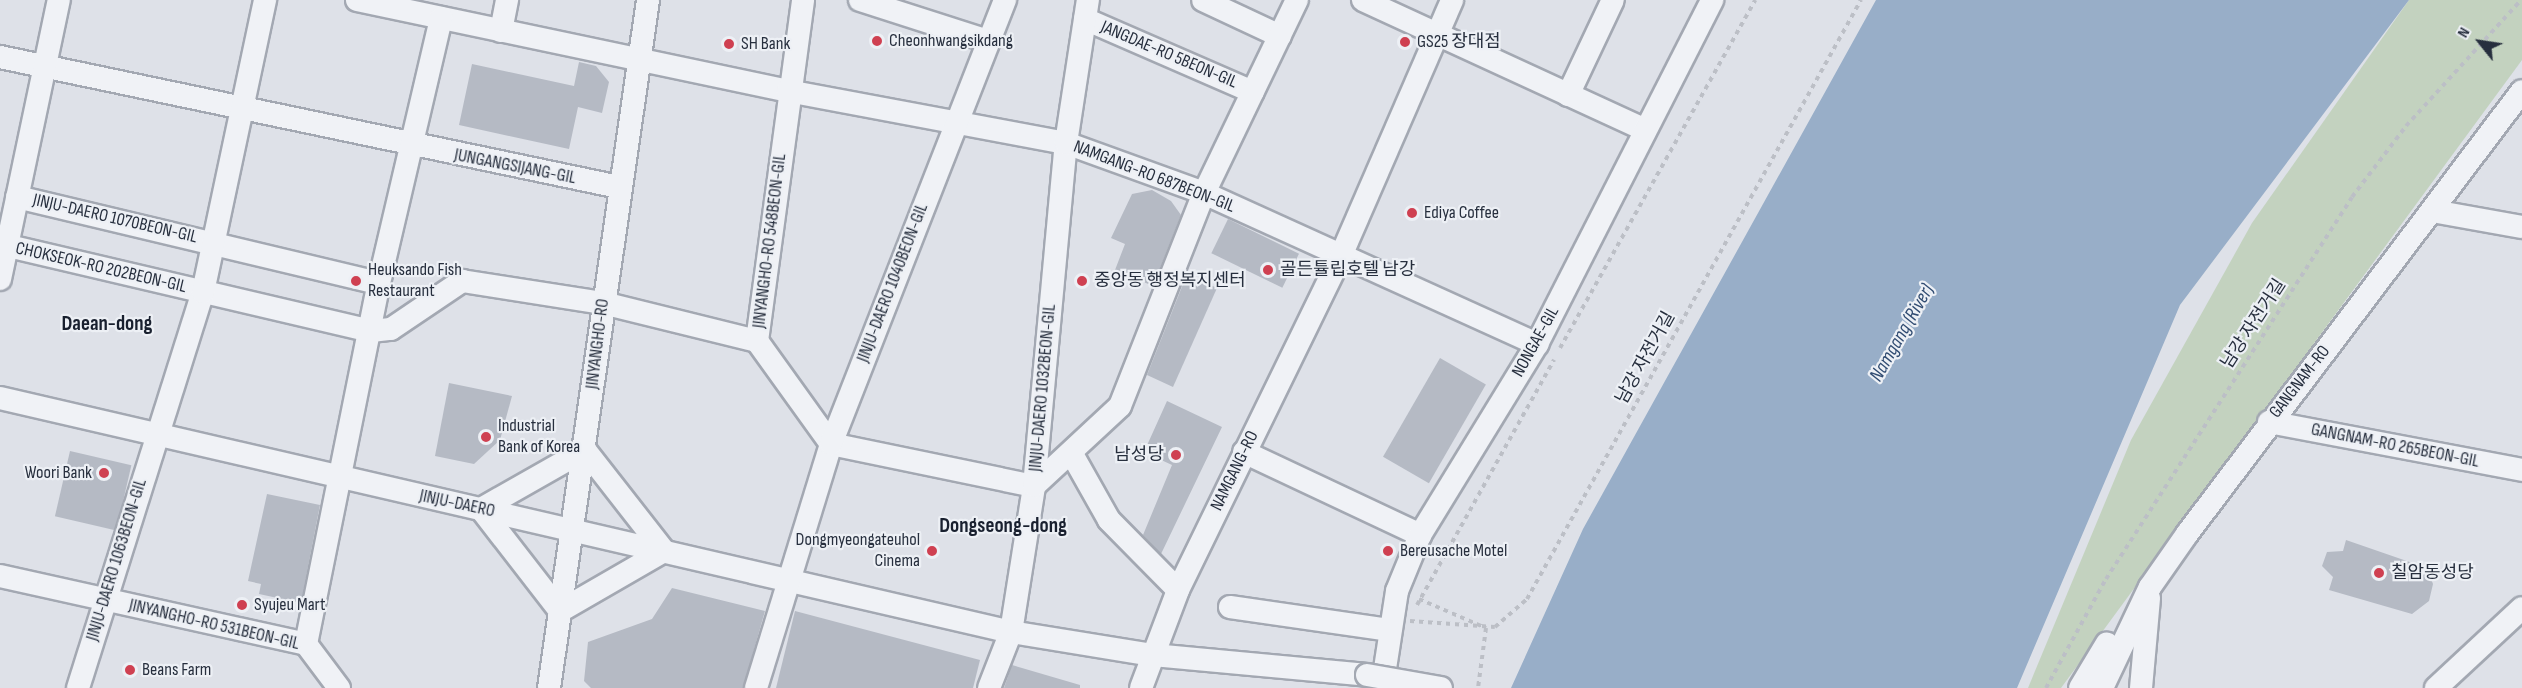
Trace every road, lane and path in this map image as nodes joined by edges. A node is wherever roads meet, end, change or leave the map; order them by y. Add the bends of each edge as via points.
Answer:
1 (59, 0) edge
2 (265, 0) edge
3 (357, 0) edge
4 (507, 0) edge
5 (648, 0) edge
6 (804, 0) edge
7 (860, 0) edge
8 (1005, 0) edge
9 (1203, 0) edge
10 (1297, 0) edge
11 (1363, 0) edge
12 (1452, 0) edge
13 (1613, 0) edge
14 (1712, 0) edge
15 (1755, 0) edge
16 (1862, 0) edge
17 (2521, 0) edge
18 (906, 8) edge
19 (1086, 10) edge
20 (441, 18) junction
21 (501, 31) junction
22 (1280, 36) junction
23 (1434, 37) junction
24 (988, 40) junction
25 (0, 57) edge
26 (638, 61) junction
27 (45, 68) junction
28 (788, 91) junction
29 (2522, 91) edge
30 (1253, 92) junction
31 (1568, 95) junction
32 (240, 111) junction
33 (954, 122) junction
34 (1646, 130) junction
35 (1066, 143) junction
36 (411, 146) junction
37 (619, 187) junction
38 (1204, 193) junction
39 (17, 197) junction
40 (2433, 211) junction
41 (2522, 227) edge
42 (212, 241) junction
43 (4, 244) edge
44 (1340, 258) junction
45 (0, 279) edge
46 (379, 283) junction
47 (203, 292) junction
48 (603, 303) junction
49 (371, 331) junction
50 (758, 341) junction
51 (1537, 344) junction
52 (0, 398) edge
53 (2269, 422) junction
54 (155, 433) junction
55 (831, 444) junction
56 (585, 450) junction
57 (1244, 452) junction
58 (1073, 456) junction
59 (2522, 470) edge
60 (341, 478) junction
61 (1034, 486) junction
62 (481, 509) junction
63 (574, 528) junction
64 (1420, 535) junction
65 (664, 551) junction
66 (0, 576) edge
67 (788, 584) junction
68 (2150, 587) junction
69 (1178, 590) junction
70 (1397, 591) junction
71 (105, 600) junction
72 (1230, 607) dead end
73 (2522, 608) edge
74 (560, 611) junction
75 (1399, 625) junction
76 (1486, 628) junction
77 (1011, 632) junction
78 (306, 644) junction
79 (1153, 655) junction
80 (1374, 681) edge
81 (78, 688) edge
82 (339, 688) edge
83 (549, 688) edge
84 (756, 688) edge
85 (989, 688) edge
86 (1141, 688) edge
87 (1441, 688) edge
88 (1478, 688) edge
89 (2046, 688) edge
90 (2080, 688) edge
91 (2102, 688) edge
92 (2141, 688) edge
93 (2436, 688) edge

1 - 27 street, JINJU-DAERO 1070BEON-GIL
2 - 32 street
3 - 20 street, NAMGANG-RO 687BEON-GIL
4 - 21 street
5 - 26 street, JINYANGHO-RO
6 - 28 street, JINYANGHO-RO 548BEON-GIL
7 - 18 street
8 - 24 street, JINJU-DAERO 1040BEON-GIL
9 - 22 street
10 - 22 street, JANGDAE-RO 5BEON-GIL
11 - 23 street
12 - 23 street, NAMGANG-RO
13 - 31 street
14 - 34 street, NONGAE-GIL
15 - 75 path
16 - 76 path, 남강 자전거길 via 1527,599 1510,618
17 - 89 path, 남강 자전거길 via 2406,126 2352,197 2106,579
18 - 24 street
19 - 30 street, JANGDAE-RO 5BEON-GIL
19 - 35 street, JINJU-DAERO 1032BEON-GIL
20 - 21 street, NAMGANG-RO 687BEON-GIL
20 - 36 street
21 - 26 street, NAMGANG-RO 687BEON-GIL
22 - 30 street, JANGDAE-RO 5BEON-GIL
23 - 31 street
23 - 44 street, NAMGANG-RO
24 - 33 street, JINJU-DAERO 1040BEON-GIL
25 - 27 street
26 - 28 street, NAMGANG-RO 687BEON-GIL
26 - 37 street, JINYANGHO-RO
27 - 32 street, JUNGANGSIJANG-GIL
27 - 39 street, JINJU-DAERO 1070BEON-GIL
28 - 33 street, NAMGANG-RO 687BEON-GIL
28 - 50 street, JINYANGHO-RO 548BEON-GIL
29 - 40 street, GANGNAM-RO
30 - 38 street, JANGDAE-RO 5BEON-GIL
31 - 34 street
32 - 36 street, JUNGANGSIJANG-GIL
32 - 42 street
33 - 35 street, NAMGANG-RO 687BEON-GIL
33 - 55 street, JINJU-DAERO 1040BEON-GIL
34 - 51 street, NONGAE-GIL
35 - 38 street, NAMGANG-RO 687BEON-GIL
35 - 61 street, JINJU-DAERO 1032BEON-GIL
36 - 37 street, JUNGANGSIJANG-GIL
36 - 46 street
37 - 48 street, JINYANGHO-RO
38 - 44 street, NAMGANG-RO 687BEON-GIL
38 - 58 street, JANGDAE-RO 5BEON-GIL via 1120,406
39 - 42 street, JINJU-DAERO 1070BEON-GIL
39 - 43 street, JINJU-DAERO 1070BEON-GIL
40 - 41 street
40 - 53 street, GANGNAM-RO
42 - 46 street, JINJU-DAERO 1070BEON-GIL
42 - 47 street
43 - 45 street, JINJU-DAERO 1070BEON-GIL
43 - 47 street, CHOKSEOK-RO 202BEON-GIL
44 - 51 street
44 - 57 street, NAMGANG-RO
46 - 49 street
47 - 49 street, CHOKSEOK-RO 202BEON-GIL
47 - 54 street
48 - 49 street, JINYANGHO-RO 548BEON-GIL via 462,281 392,329
48 - 50 street, JINYANGHO-RO 548BEON-GIL
48 - 56 street, JINYANGHO-RO
49 - 60 street
50 - 55 street
51 - 64 street, NONGAE-GIL
52 - 54 street, JINJU-DAERO
53 - 59 street, GANGNAM-RO 265BEON-GIL
53 - 68 street, GANGNAM-RO
54 - 60 street, JINJU-DAERO
54 - 71 street, JINJU-DAERO 1063BEON-GIL
55 - 61 street
55 - 67 street, JINJU-DAERO 1040BEON-GIL
56 - 62 street
56 - 63 street, JINYANGHO-RO
56 - 65 street
57 - 64 street
57 - 69 street, NAMGANG-RO
58 - 61 street, JANGDAE-RO 5BEON-GIL
58 - 69 street via 1109,520
60 - 62 street, JINJU-DAERO
60 - 78 street
61 - 77 street, JINJU-DAERO 1032BEON-GIL
62 - 63 street, JINJU-DAERO
62 - 74 street
63 - 65 street, JINJU-DAERO
63 - 74 street, JINYANGHO-RO
64 - 70 street, NONGAE-GIL
65 - 67 street, JINJU-DAERO
65 - 74 street
66 - 71 street, JINYANGHO-RO 531BEON-GIL
67 - 77 street, JINJU-DAERO
67 - 84 street, JINJU-DAERO 1040BEON-GIL
68 - 90 street via 2128,608
68 - 91 street, GANGNAM-RO
68 - 92 street
69 - 79 street, NAMGANG-RO
70 - 75 street, NONGAE-GIL
70 - 76 path
71 - 78 street, JINYANGHO-RO 531BEON-GIL
71 - 81 street, JINJU-DAERO 1063BEON-GIL
72 - 75 street
73 - 93 street
74 - 83 street, JINYANGHO-RO
75 - 76 path
75 - 80 street, NONGAE-GIL
76 - 88 path
77 - 79 street, JINJU-DAERO
77 - 85 street
78 - 82 street, JINYANGHO-RO 531BEON-GIL
79 - 80 street, JINJU-DAERO
79 - 86 street, NAMGANG-RO
80 - 87 street, JINJU-DAERO, bridge

